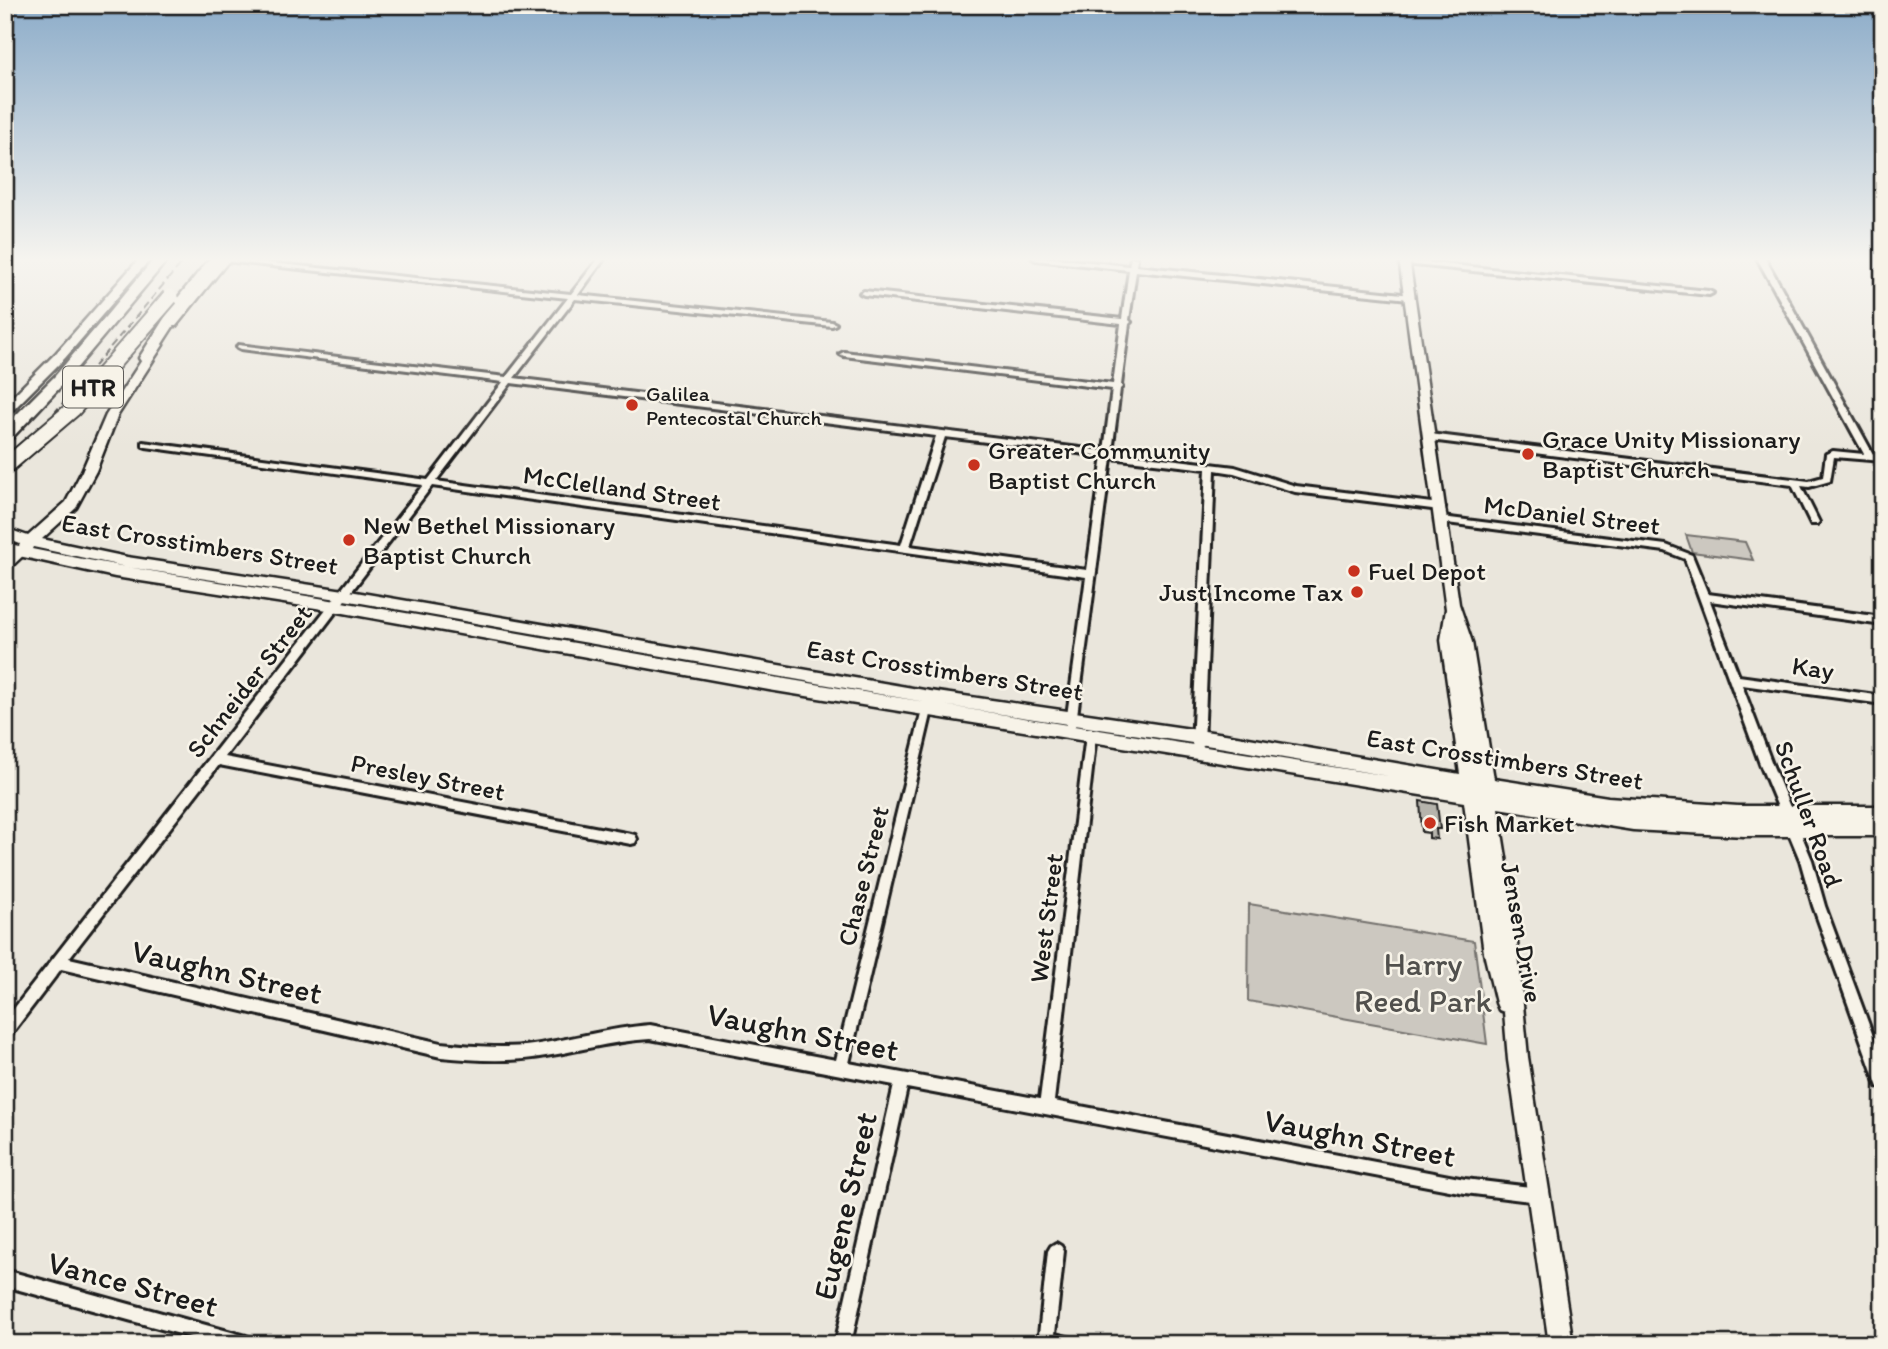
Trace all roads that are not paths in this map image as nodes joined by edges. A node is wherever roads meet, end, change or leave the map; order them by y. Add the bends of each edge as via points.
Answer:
1 (92, 321) edge
2 (109, 321) edge
3 (149, 321) edge
4 (170, 321) edge
5 (554, 321) edge
6 (804, 321) edge
7 (1108, 321) edge
8 (1413, 321) edge
9 (1796, 321) edge
10 (1126, 323) joint
11 (832, 324) dead end
12 (242, 348) dead end
13 (844, 354) dead end
14 (146, 358) joint
15 (508, 380) junction
16 (1118, 387) junction
17 (5, 411) edge
18 (5, 435) edge
19 (941, 435) junction
20 (1430, 437) junction
21 (146, 444) dead end
22 (1108, 455) junction
23 (1870, 456) junction
24 (1883, 458) edge
25 (5, 467) edge
26 (1211, 467) junction
27 (430, 482) junction
28 (1795, 482) junction
29 (1441, 514) junction
30 (1814, 522) dead end
31 (5, 533) edge
32 (905, 548) junction
33 (15, 551) edge
34 (1692, 562) joint
35 (1091, 574) junction
36 (1706, 597) junction
37 (340, 601) junction
38 (1883, 621) edge
39 (1736, 680) junction
40 (1883, 700) edge
41 (929, 703) junction
42 (1071, 725) junction
43 (1091, 735) junction
44 (1198, 744) junction
45 (216, 760) junction
46 (1479, 790) junction
47 (1883, 814) edge
48 (1791, 822) junction
49 (1883, 828) edge
50 (631, 839) dead end
51 (58, 962) junction
52 (5, 1031) edge
53 (841, 1067) junction
54 (902, 1081) junction
55 (1883, 1082) edge
56 (1046, 1107) junction
57 (1540, 1195) junction
58 (1056, 1251) dead end
59 (5, 1278) edge
60 (211, 1339) edge
61 (1046, 1342) edge
62 (246, 1344) edge
63 (842, 1344) edge
64 (1065, 1344) edge
65 (1562, 1344) edge

1 - 17 main road
2 - 18 highway, HTR
3 - 25 highway, HTR, bridge via 73,409
4 - 14 highway
5 - 15 street, Schneider Street
6 - 11 street
7 - 10 street
8 - 20 main road, Jensen Drive
9 - 23 street
10 - 16 street
12 - 15 street, McDaniel Street
13 - 16 street
14 - 33 main road via 112,415 71,505
15 - 19 street, McDaniel Street
15 - 27 street, Schneider Street
16 - 22 street
19 - 22 street, McDaniel Street
19 - 32 street
20 - 28 street
20 - 29 main road, Jensen Drive
21 - 27 street, McClelland Street
22 - 26 street, McDaniel Street
22 - 35 street
23 - 24 street
23 - 28 street via 1833,454 1827,479
26 - 29 street, McDaniel Street via 1295,489
26 - 44 street
27 - 32 street, McClelland Street
27 - 37 street, Schneider Street
28 - 30 street
29 - 34 street, McDaniel Street via 1666,548 1683,553
29 - 46 main road, Jensen Drive
31 - 33 main road, East Crosstimbers Street
32 - 35 street, McClelland Street
33 - 37 main road, East Crosstimbers Street
34 - 36 street, Schuller Road
35 - 42 street
36 - 38 street
36 - 39 street, Schuller Road
37 - 41 main road, East Crosstimbers Street
37 - 45 street, Schneider Street
39 - 40 street, Kay
39 - 48 street, Schuller Road
41 - 42 main road, East Crosstimbers Street
41 - 53 street, Chase Street
42 - 43 main road, East Crosstimbers Street
42 - 44 main road, East Crosstimbers Street
43 - 44 main road, East Crosstimbers Street
43 - 56 street, West Street
44 - 46 main road, East Crosstimbers Street
45 - 50 street, Presley Street
45 - 51 street, Schneider Street
46 - 48 main road, East Crosstimbers Street via 1633,822 1671,818
46 - 57 main road, Jensen Drive via 1510,955 1518,1060
47 - 48 main road, East Crosstimbers Street
48 - 49 main road, East Crosstimbers Street
48 - 55 street, Schuller Road
51 - 52 street, Schneider Street
51 - 53 street, Vaughn Street via 441,1050 511,1054 650,1032
53 - 54 street, Vaughn Street
54 - 56 street, Vaughn Street
54 - 63 street, Eugene Street
56 - 57 street, Vaughn Street via 1465,1186
57 - 65 main road, Jensen Drive
58 - 61 street
59 - 60 street, Vance Street
60 - 62 street, Vance Street
61 - 64 street

